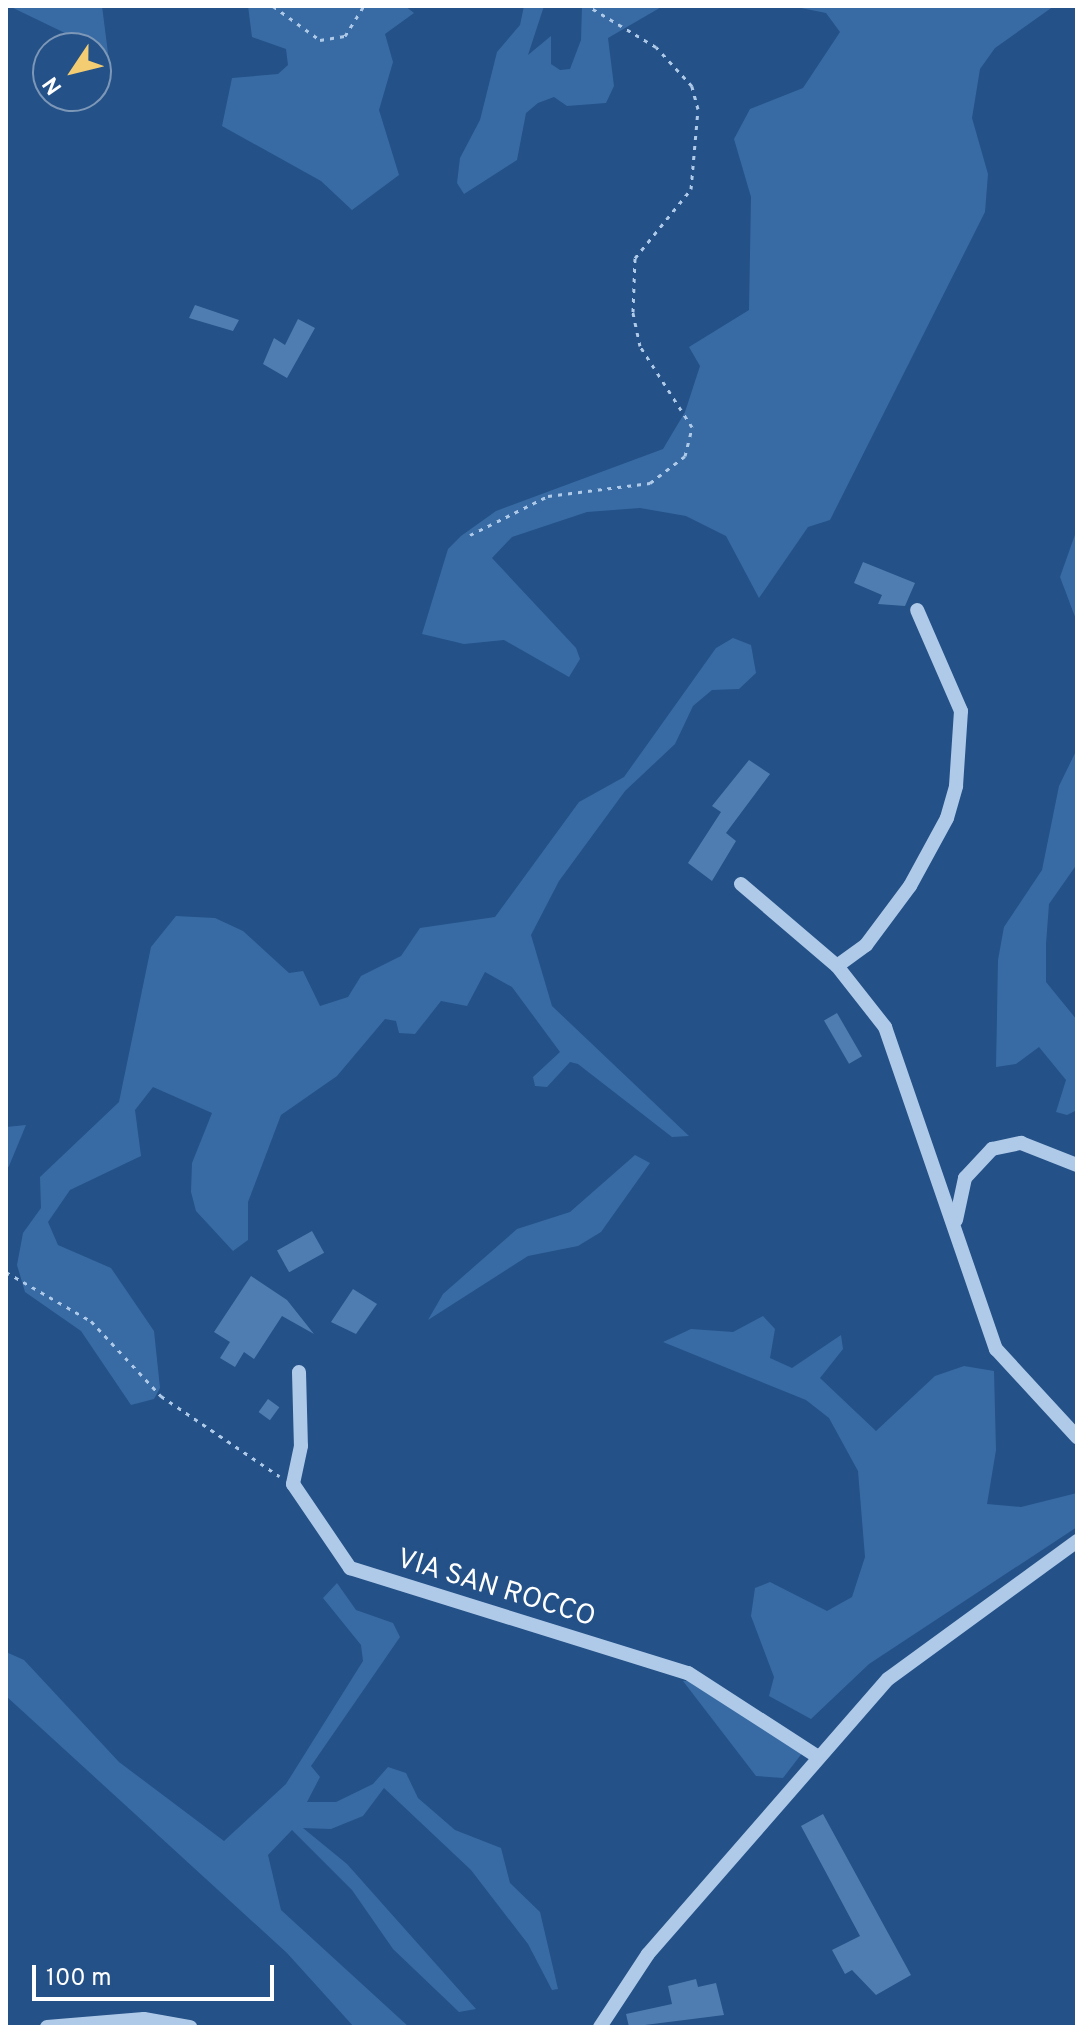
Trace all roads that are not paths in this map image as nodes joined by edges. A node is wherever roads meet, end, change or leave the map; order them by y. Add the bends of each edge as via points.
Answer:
1 (917, 610) dead end
2 (741, 884) dead end
3 (837, 966) junction
4 (1077, 1165) edge
5 (956, 1220) junction
6 (299, 1372) dead end
7 (1077, 1437) edge
8 (1077, 1541) edge
9 (815, 1755) junction
10 (610, 2010) junction
11 (47, 2027) edge
12 (190, 2027) edge
13 (600, 2027) edge
14 (608, 2027) edge

1 - 3 street via 961,711 956,786 947,818 910,886 866,945
2 - 3 street
3 - 5 street via 896,1047 913,1116
4 - 5 street via 1021,1143 992,1149 965,1178
5 - 7 street via 996,1349
6 - 9 street, VIA SAN ROCCO via 301,1446 293,1484 350,1568 688,1673
8 - 9 street via 888,1679
9 - 10 street via 648,1954
10 - 13 street
10 - 14 street
11 - 12 street via 144,2019

